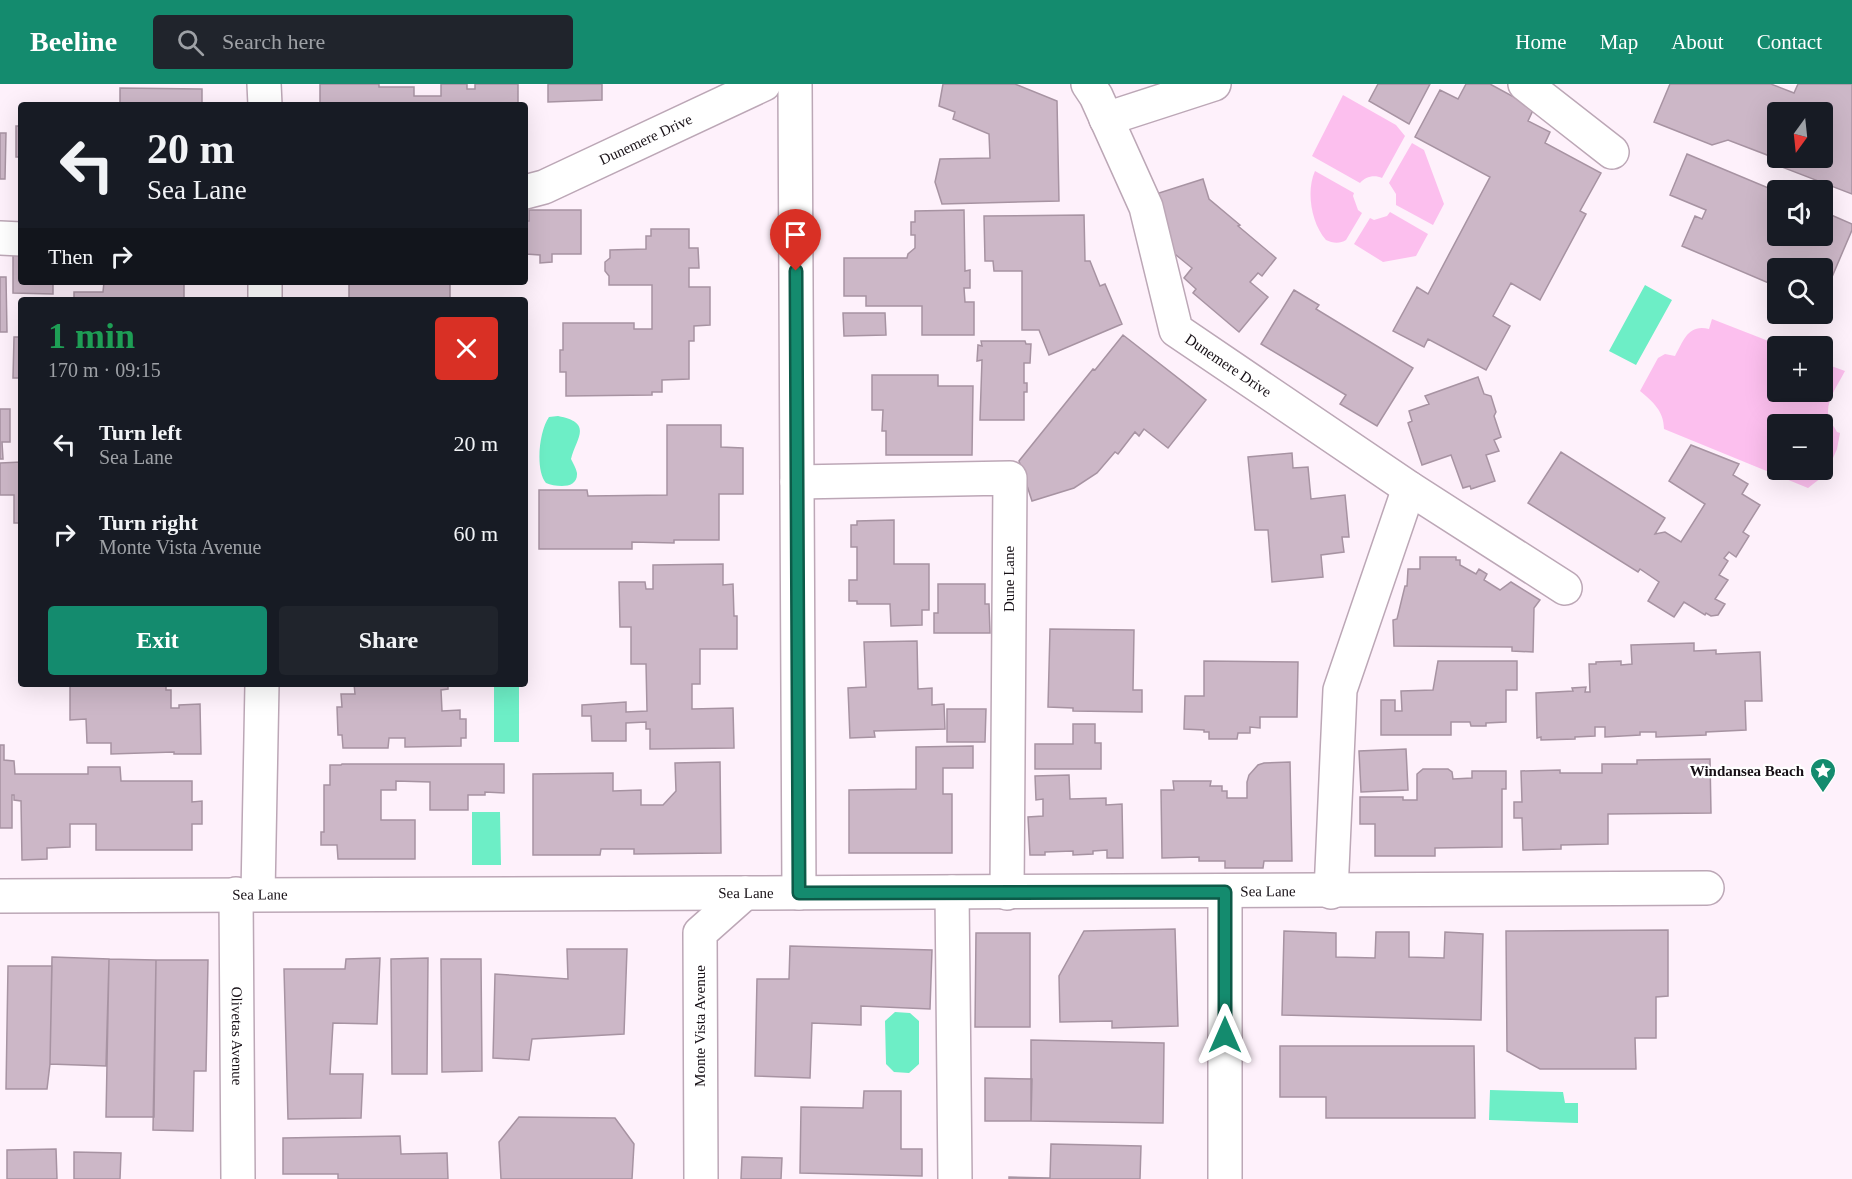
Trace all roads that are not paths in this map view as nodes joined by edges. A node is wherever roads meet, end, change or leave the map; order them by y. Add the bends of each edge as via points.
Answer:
1 (264, 84) edge
2 (764, 84) edge
3 (795, 84) edge
4 (1088, 84) edge
5 (1214, 84) edge
6 (1525, 84) edge
7 (265, 102) edge
8 (1106, 118) junction
9 (1612, 152) dead end
10 (528, 191) edge
11 (0, 238) edge
12 (18, 239) edge
13 (797, 482) junction
14 (1409, 488) junction
15 (1565, 588) dead end
16 (262, 687) edge
17 (1707, 888) dead end
18 (745, 892) junction
19 (952, 892) junction
20 (1007, 892) junction
21 (1225, 892) junction
22 (1331, 892) junction
23 (799, 893) junction
24 (247, 894) junction
25 (0, 896) edge
26 (238, 1179) edge
27 (701, 1179) edge
28 (955, 1179) edge
29 (1225, 1179) edge

1 - 7 street
2 - 10 street, Dunemere Drive via 544,188
3 - 13 street
4 - 8 street, Dunemere Drive
5 - 8 street
6 - 9 street
8 - 14 street, Dunemere Drive via 1146,207 1176,330
11 - 12 street
13 - 20 street, Dune Lane via 1010,478
13 - 23 street
14 - 15 street, Dunemere Drive
14 - 22 street via 1340,690
16 - 24 street, Olivetas Avenue
17 - 22 street, Sea Lane
18 - 23 street, Sea Lane
18 - 24 street, Sea Lane
18 - 27 street, Monte Vista Avenue via 699,933
19 - 20 street, Sea Lane
19 - 23 street, Sea Lane
19 - 28 street
20 - 21 street, Sea Lane
21 - 22 street, Sea Lane
21 - 29 street
24 - 25 street, Sea Lane
24 - 26 street, Olivetas Avenue

